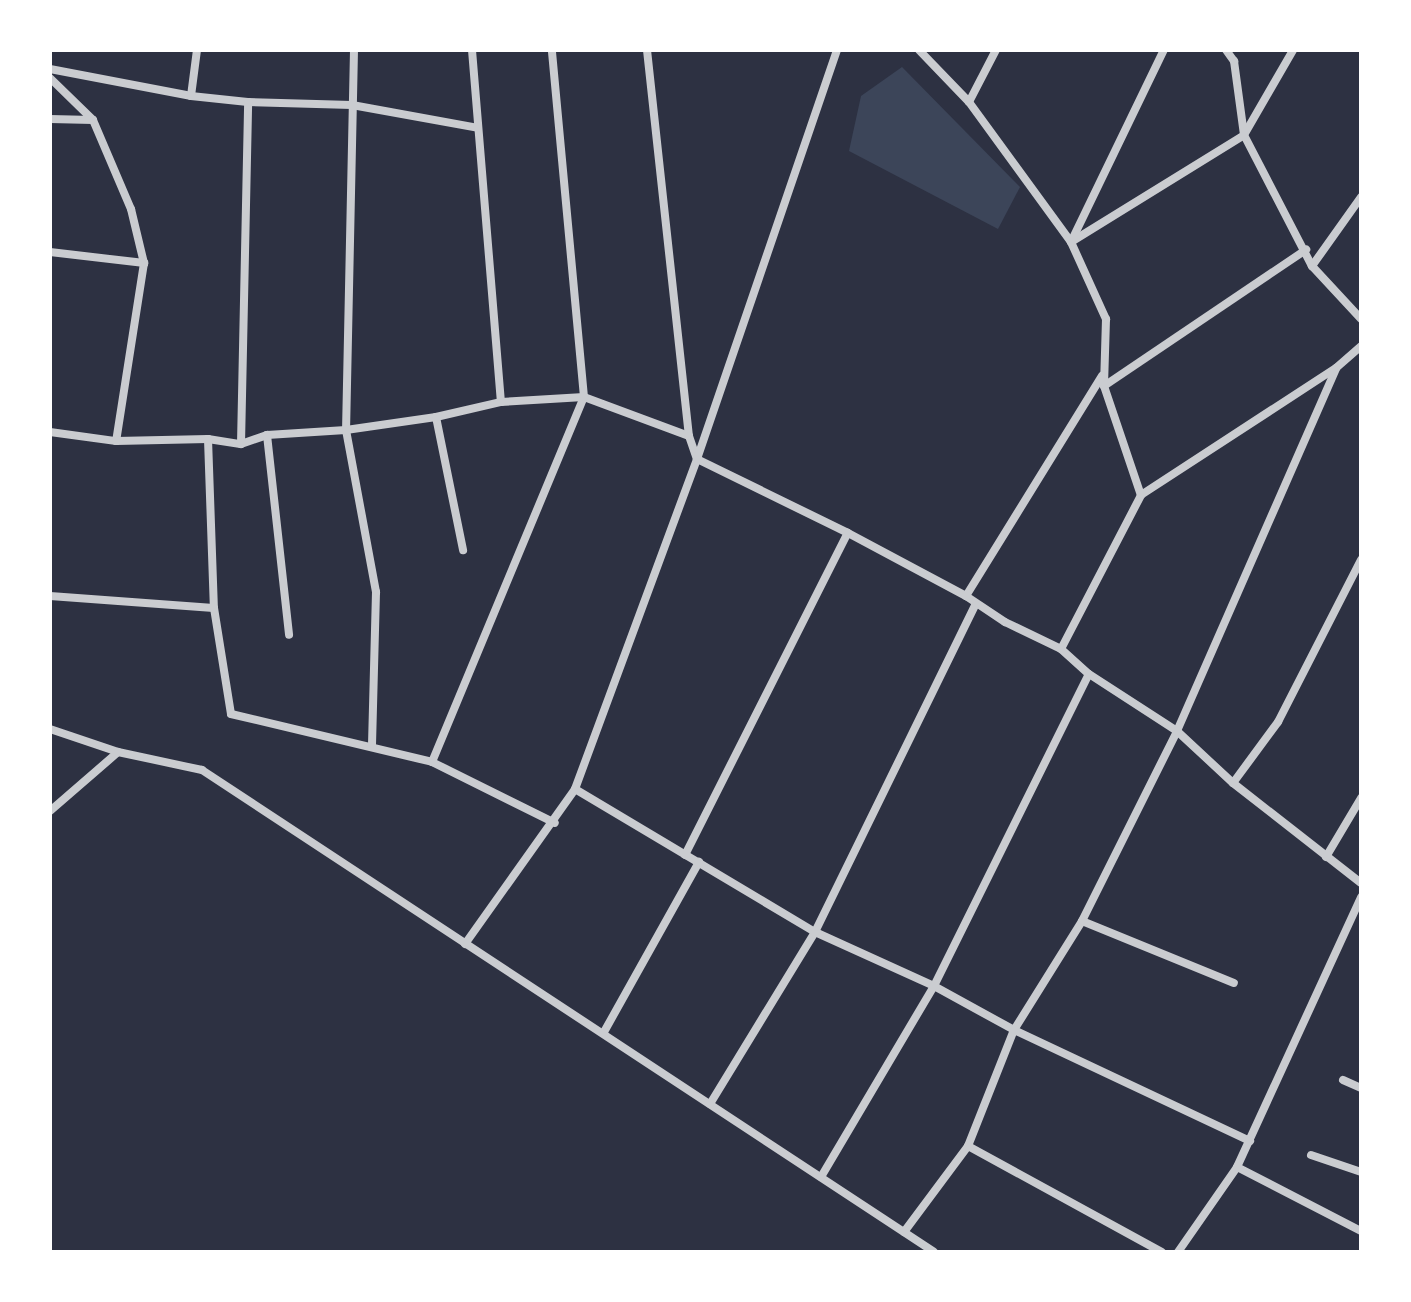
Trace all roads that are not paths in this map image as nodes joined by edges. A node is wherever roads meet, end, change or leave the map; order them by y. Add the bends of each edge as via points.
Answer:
1 (197, 50) edge
2 (354, 50) edge
3 (472, 50) edge
4 (552, 50) edge
5 (647, 50) edge
6 (837, 50) edge
7 (921, 50) edge
8 (996, 50) edge
9 (1164, 50) edge
10 (1226, 50) edge
11 (1293, 50) edge
12 (50, 69) edge
13 (50, 78) edge
14 (191, 96) junction
15 (248, 102) junction
16 (969, 102) junction
17 (352, 105) junction
18 (50, 119) edge
19 (93, 120) junction
20 (478, 128) junction
21 (1244, 135) junction
22 (1361, 197) edge
23 (1071, 242) junction
24 (1306, 250) junction
25 (50, 252) edge
26 (144, 263) junction
27 (1312, 266) junction
28 (1361, 319) edge
29 (1361, 346) edge
30 (1336, 368) junction
31 (1103, 375) junction
32 (1104, 386) junction
33 (584, 397) junction
34 (501, 402) junction
35 (436, 417) junction
36 (346, 430) junction
37 (50, 432) edge
38 (267, 435) junction
39 (689, 436) junction
40 (208, 439) junction
41 (116, 441) junction
42 (241, 444) junction
43 (697, 459) junction
44 (1141, 495) junction
45 (848, 533) junction
46 (463, 550) dead end
47 (1361, 560) edge
48 (50, 596) edge
49 (966, 596) junction
50 (975, 605) junction
51 (214, 608) junction
52 (289, 635) dead end
53 (1061, 649) junction
54 (1089, 674) junction
55 (50, 729) edge
56 (1177, 731) junction
57 (372, 746) junction
58 (118, 752) junction
59 (432, 762) junction
60 (1233, 783) junction
61 (575, 789) junction
62 (1361, 798) edge
63 (50, 811) edge
64 (555, 823) junction
65 (685, 855) junction
66 (1326, 857) junction
67 (699, 862) junction
68 (1361, 883) edge
69 (1361, 897) edge
70 (1082, 921) junction
71 (815, 932) junction
72 (465, 944) junction
73 (1234, 983) dead end
74 (934, 986) junction
75 (1014, 1030) junction
76 (604, 1032) junction
77 (1343, 1080) dead end
78 (1361, 1088) edge
79 (710, 1104) junction
80 (1250, 1141) junction
81 (968, 1146) junction
82 (1311, 1155) dead end
83 (1237, 1167) junction
84 (1361, 1172) edge
85 (821, 1177) junction
86 (1361, 1231) edge
87 (904, 1232) junction
88 (934, 1252) edge
89 (1162, 1252) edge
90 (1178, 1252) edge

1 - 14 street
2 - 17 street
3 - 20 street
4 - 33 street
5 - 39 street
6 - 43 street
7 - 16 street
8 - 16 street
9 - 23 street
10 - 21 street via 1234,61
11 - 21 street
12 - 14 street
13 - 19 street
14 - 15 street
15 - 17 street
15 - 42 street
16 - 23 street
17 - 20 street
17 - 36 street
18 - 19 street
19 - 26 street via 131,209
20 - 34 street
21 - 23 street
21 - 24 street
22 - 27 street
23 - 31 street via 1106,319
24 - 27 street
24 - 32 street
25 - 26 street
26 - 41 street
27 - 28 street
29 - 30 street
30 - 44 street
30 - 56 street
31 - 32 street
31 - 49 street
32 - 44 street
33 - 34 street
33 - 39 street
33 - 59 street
34 - 35 street
35 - 36 street
35 - 46 street
36 - 38 street
36 - 57 street via 376,592
37 - 41 street
38 - 42 street
38 - 52 street
39 - 43 street
40 - 41 street
40 - 42 street
40 - 51 street
43 - 45 street
43 - 61 street
44 - 53 street
45 - 49 street
45 - 65 street
47 - 60 street via 1278,722
48 - 51 street
49 - 50 street
50 - 53 street
50 - 71 street
51 - 57 street via 231,714
53 - 54 street
54 - 56 street
54 - 74 street
55 - 58 street
56 - 60 street
56 - 70 street
57 - 59 street
58 - 63 street
58 - 72 street via 202,770
59 - 64 street
60 - 66 street
61 - 64 street
61 - 65 street
62 - 66 street
64 - 72 street
65 - 67 street
66 - 68 street
67 - 71 street
67 - 76 street
69 - 80 street
70 - 73 street
70 - 75 street
71 - 74 street
71 - 79 street
72 - 76 street
74 - 75 street
74 - 85 street
75 - 80 street
75 - 81 street
76 - 79 street
77 - 78 street
79 - 85 street
80 - 83 street
81 - 87 street
81 - 89 street
82 - 84 street
83 - 86 street
83 - 90 street
85 - 87 street
87 - 88 street

